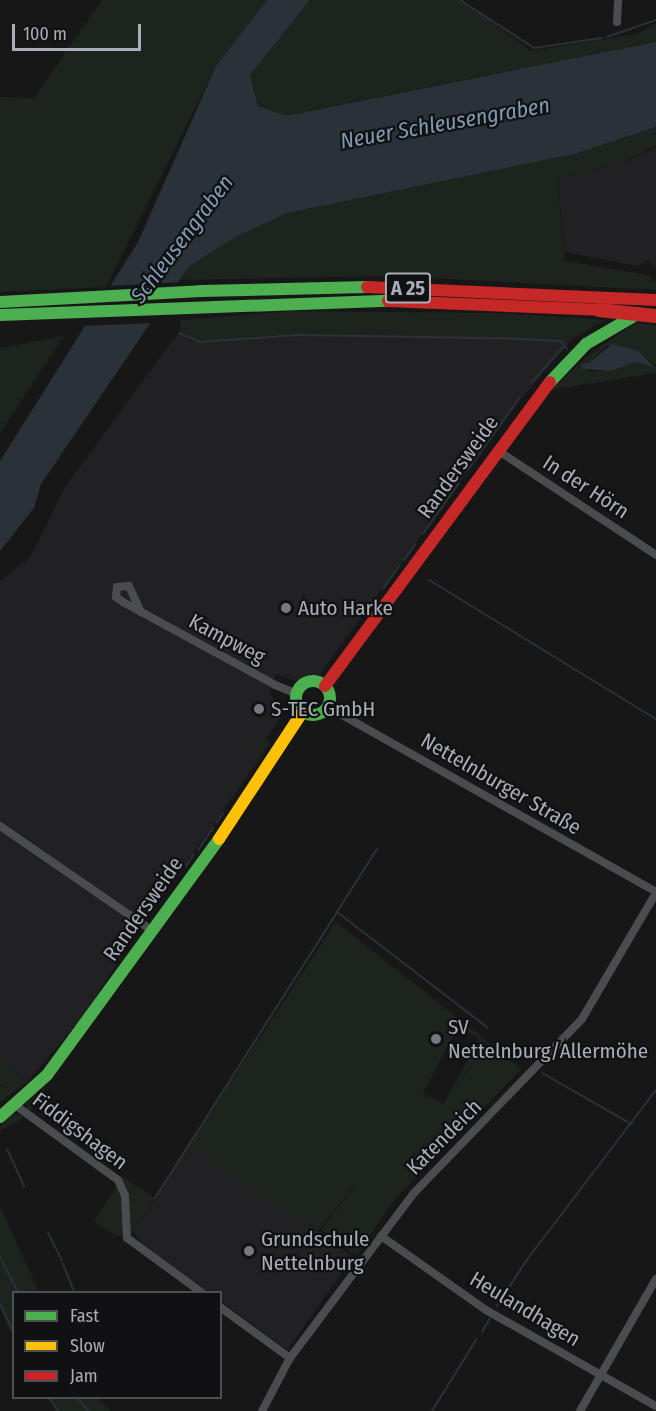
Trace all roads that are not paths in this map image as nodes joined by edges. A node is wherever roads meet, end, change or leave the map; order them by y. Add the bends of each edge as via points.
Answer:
1 (618, 0) edge
2 (617, 22) dead end
3 (0, 302) edge
4 (656, 302) edge
5 (0, 315) edge
6 (656, 316) edge
7 (497, 450) junction
8 (656, 555) edge
9 (141, 612) dead end
10 (325, 686) junction
11 (297, 694) junction
12 (328, 707) junction
13 (303, 711) junction
14 (0, 826) edge
15 (656, 893) edge
16 (153, 931) junction
17 (15, 1105) junction
18 (0, 1118) edge
19 (381, 1236) junction
20 (656, 1279) edge
21 (198, 1291) edge
22 (222, 1308) edge
23 (290, 1358) junction
24 (600, 1374) junction
25 (656, 1406) edge
26 (261, 1411) edge
27 (580, 1411) edge

1 - 2 street
3 - 4 main road, A 25 via 201,291 390,287
4 - 7 main road, Randersweide via 598,335 572,356 537,395
5 - 6 main road, A 25, bridge via 390,301
7 - 8 street, In der Hörn
7 - 10 main road, Randersweide
9 - 11 street, Kampweg
10 - 11 main road via 310,681
10 - 12 main road via 330,696
11 - 13 main road
12 - 13 main road via 319,714
12 - 15 street, Nettelnburger Straße
13 - 16 main road, Randersweide via 263,776
14 - 16 street
15 - 19 street, Katendeich via 582,1019 423,1182
16 - 17 main road, Randersweide via 48,1075
17 - 18 main road, Randersweide
17 - 21 street, Fiddigshagen via 118,1180 125,1196 127,1238
19 - 23 street, Katendeich
19 - 24 street, Heulandhagen via 486,1310
20 - 24 street
22 - 23 street
23 - 26 street, Katendeich
24 - 25 street, Heulandhagen
24 - 27 street

